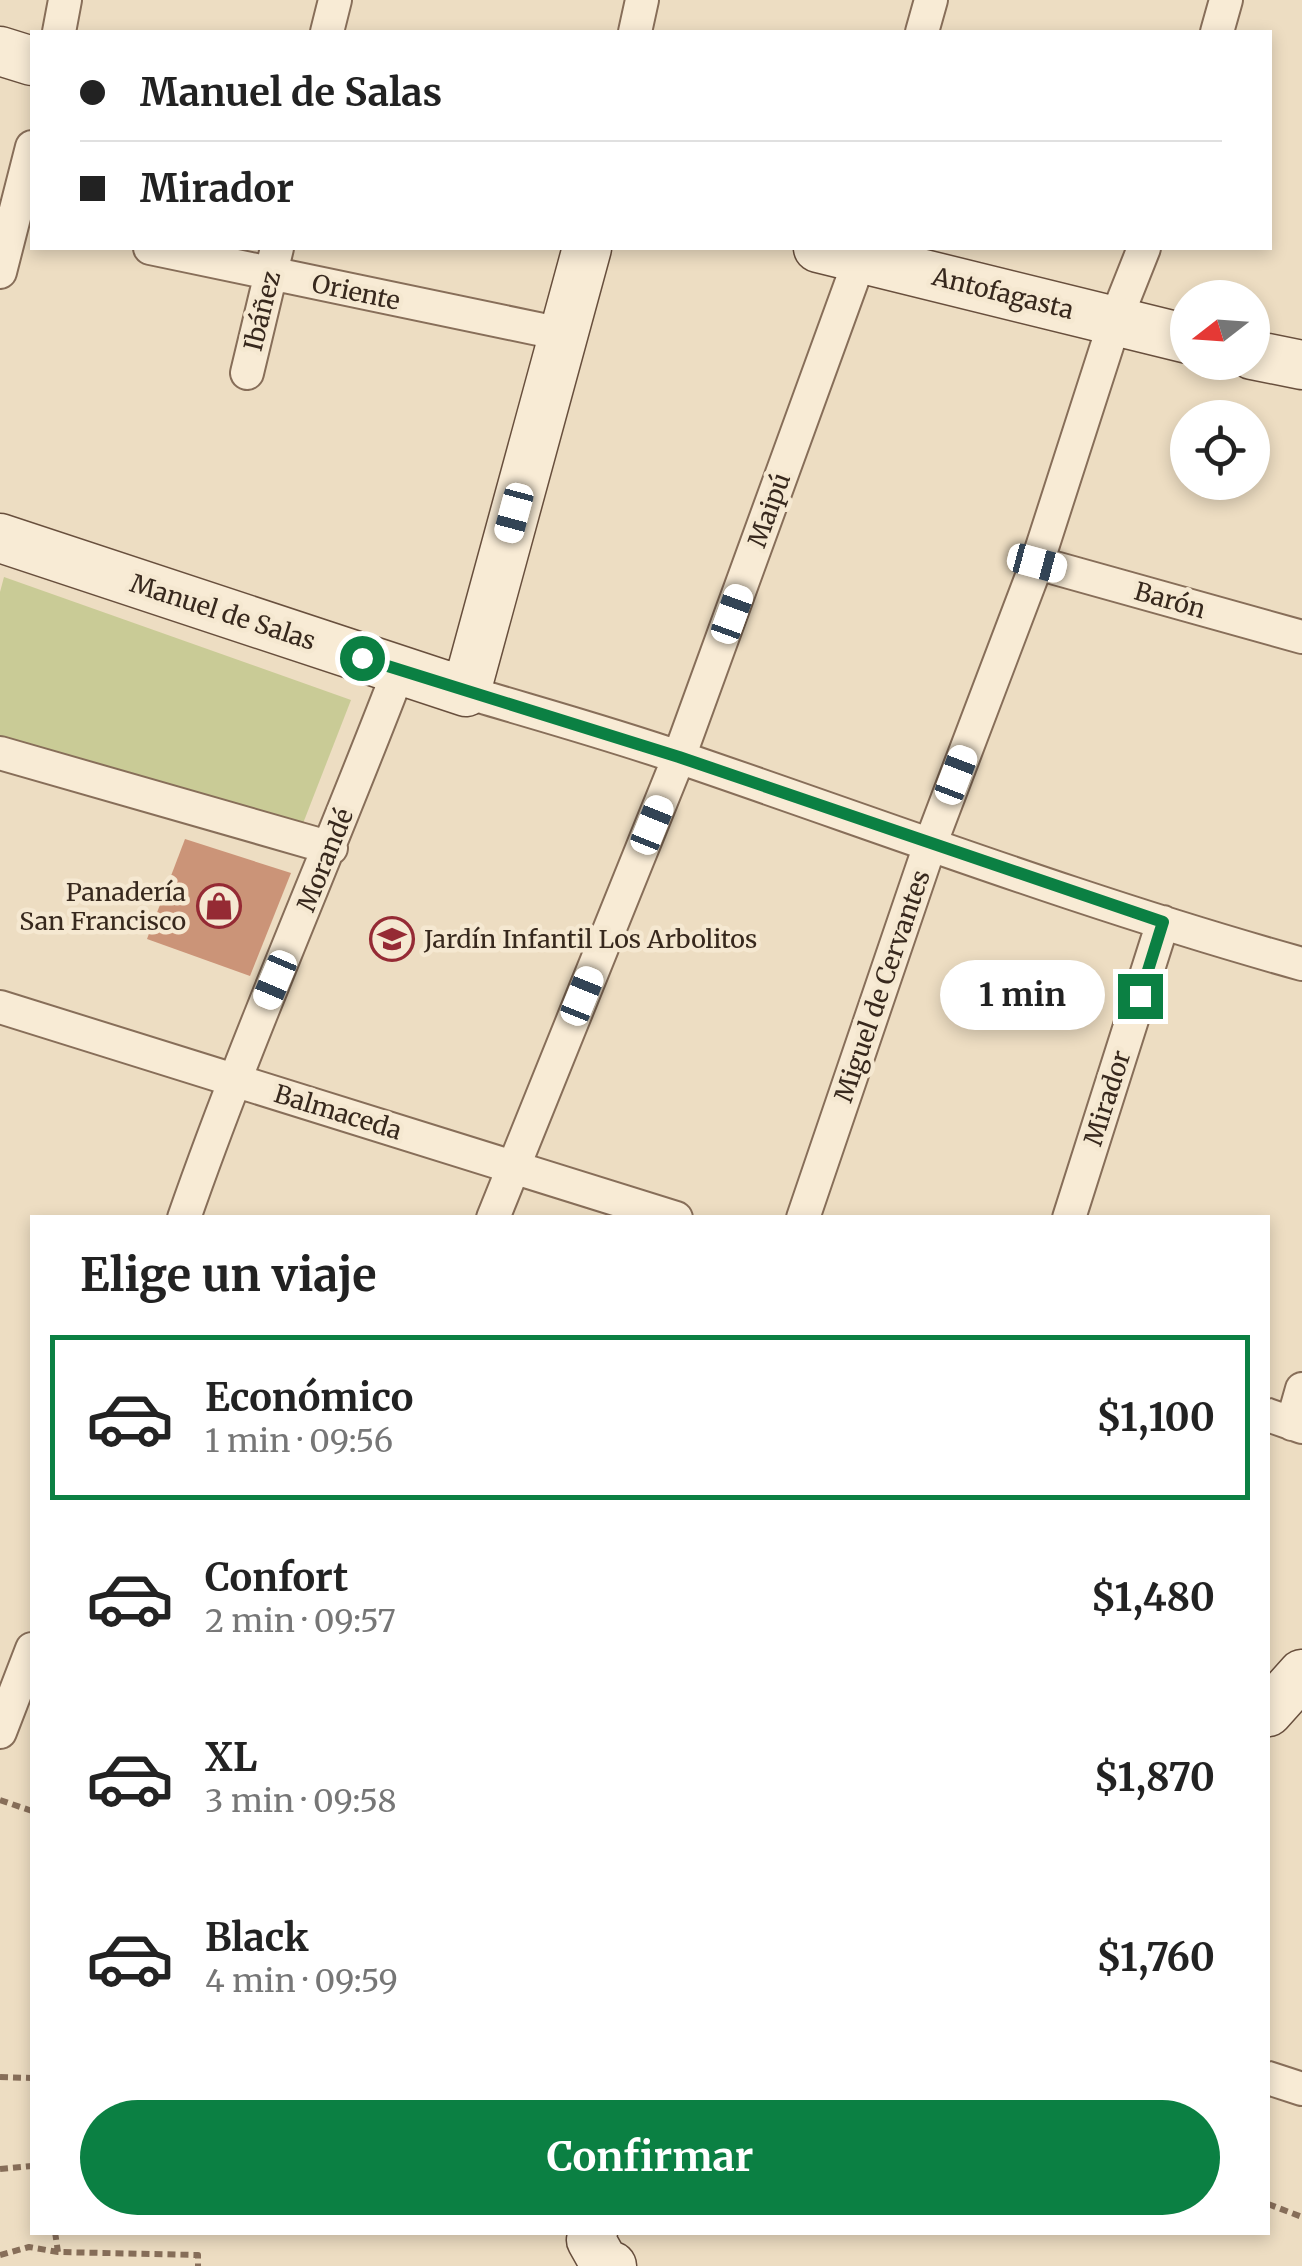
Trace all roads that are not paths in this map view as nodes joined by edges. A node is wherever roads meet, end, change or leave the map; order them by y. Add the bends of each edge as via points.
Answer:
1 (65, 0) edge
2 (335, 0) edge
3 (642, 0) edge
4 (931, 0) edge
5 (1226, 0) edge
6 (59, 30) edge
7 (328, 30) edge
8 (635, 30) edge
9 (923, 30) edge
10 (1218, 30) edge
11 (0, 51) edge
12 (30, 59) edge
13 (30, 166) edge
14 (24, 220) edge
15 (169, 250) edge
16 (587, 250) edge
17 (1143, 250) edge
18 (848, 251) edge
19 (274, 261) edge
20 (0, 272) edge
21 (1115, 322) junction
22 (562, 334) junction
23 (1170, 335) edge
24 (1270, 358) edge
25 (1302, 365) edge
26 (247, 374) dead end
27 (0, 539) edge
28 (1037, 563) junction
29 (1302, 637) edge
30 (398, 670) junction
31 (466, 692) junction
32 (0, 754) edge
33 (679, 757) junction
34 (930, 845) junction
35 (331, 848) junction
36 (1163, 922) junction
37 (1302, 964) edge
38 (0, 1007) edge
39 (233, 1080) junction
40 (513, 1166) junction
41 (185, 1215) edge
42 (494, 1215) edge
43 (667, 1215) edge
44 (804, 1215) edge
45 (1070, 1215) edge
46 (1302, 1390) edge
47 (1287, 1422) edge
48 (30, 1655) edge
49 (1302, 1674) edge
50 (17, 1691) edge
51 (1270, 1710) edge
52 (0, 1732) edge
53 (1270, 2079) edge
54 (1302, 2089) edge
55 (592, 2235) edge
56 (612, 2266) edge

1 - 6 street
2 - 7 street
3 - 8 street
4 - 9 street
5 - 10 street
11 - 12 street
13 - 14 street
14 - 20 street
15 - 19 street, Oriente
16 - 22 street
17 - 21 street, Miguel de Cervantes
18 - 21 street, Antofagasta
18 - 33 street, Maipú
19 - 22 street, Oriente
19 - 26 street, Ibáñez
21 - 23 street, Antofagasta
21 - 28 street, Miguel de Cervantes
22 - 31 street
24 - 25 street
27 - 30 street, Manuel de Salas
28 - 29 street, Barón
28 - 34 street, Miguel de Cervantes
30 - 31 street, Manuel de Salas
30 - 35 street, Morandé
31 - 33 street, Manuel de Salas
32 - 35 street
33 - 34 street, Manuel de Salas
33 - 40 street, Maipú
34 - 36 street, Manuel de Salas
34 - 44 street, Miguel de Cervantes
35 - 39 street, Morandé
36 - 37 street, Manuel de Salas
36 - 45 street, Mirador
38 - 39 street, Balmaceda
39 - 40 street, Balmaceda
39 - 41 street, Morandé
40 - 42 street, Maipú
40 - 43 street, Balmaceda
46 - 47 street
48 - 50 street
49 - 51 street
50 - 52 street
53 - 54 street
55 - 56 street via 604,2264

